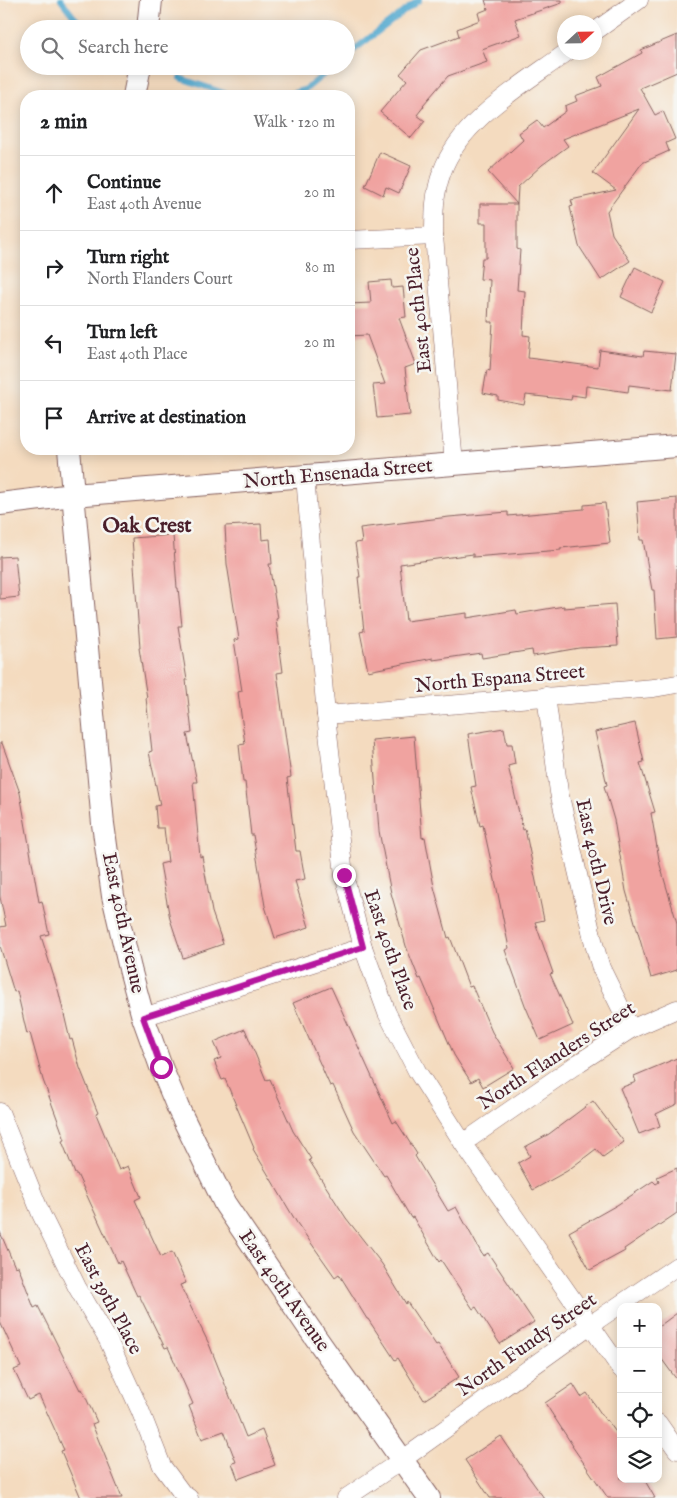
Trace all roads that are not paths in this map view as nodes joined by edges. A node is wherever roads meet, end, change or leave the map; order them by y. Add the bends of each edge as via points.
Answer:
1 (151, 0) edge
2 (638, 0) edge
3 (149, 20) edge
4 (602, 26) edge
5 (557, 59) edge
6 (138, 75) edge
7 (135, 90) edge
8 (434, 236) junction
9 (355, 240) edge
10 (677, 446) edge
11 (70, 455) edge
12 (454, 464) junction
13 (305, 477) junction
14 (73, 495) junction
15 (0, 504) edge
16 (677, 684) edge
17 (546, 696) junction
18 (326, 715) junction
19 (363, 947) junction
20 (677, 1009) edge
21 (143, 1017) junction
22 (631, 1029) junction
23 (0, 1112) edge
24 (463, 1143) junction
25 (677, 1266) edge
26 (590, 1325) junction
27 (617, 1364) edge
28 (662, 1429) edge
29 (677, 1450) edge
30 (402, 1460) junction
31 (188, 1498) edge
32 (346, 1498) edge
33 (429, 1498) edge

1 - 3 street
2 - 4 street
5 - 8 street via 484,113 456,143 442,172 434,203
6 - 7 street
8 - 9 street, East 40th Place
8 - 12 street, East 40th Place
10 - 12 street, North Ensenada Street
11 - 14 street, East 40th Avenue
12 - 13 street, North Ensenada Street
13 - 14 street, North Ensenada Street
13 - 18 street, East 40th Place
14 - 15 street, North Ensenada Street
14 - 21 street, East 40th Avenue via 103,824 113,896
16 - 17 street, North Espana Street
17 - 18 street, North Espana Street
17 - 22 street, East 40th Drive via 558,792 594,944 601,968
18 - 19 street, East 40th Place via 344,875
19 - 21 street
19 - 24 street, East 40th Place via 388,1013 417,1072
20 - 22 street, North Flanders Street
21 - 30 street, East 40th Avenue via 178,1108 225,1204
22 - 24 street, North Flanders Street
23 - 31 street, East 39th Place via 41,1214 108,1340 162,1466
24 - 26 street, East 40th Place
25 - 26 street, North Fundy Street
26 - 27 street, East 40th Place
26 - 30 street, North Fundy Street
28 - 29 street
30 - 32 street
30 - 33 street, East 40th Avenue

